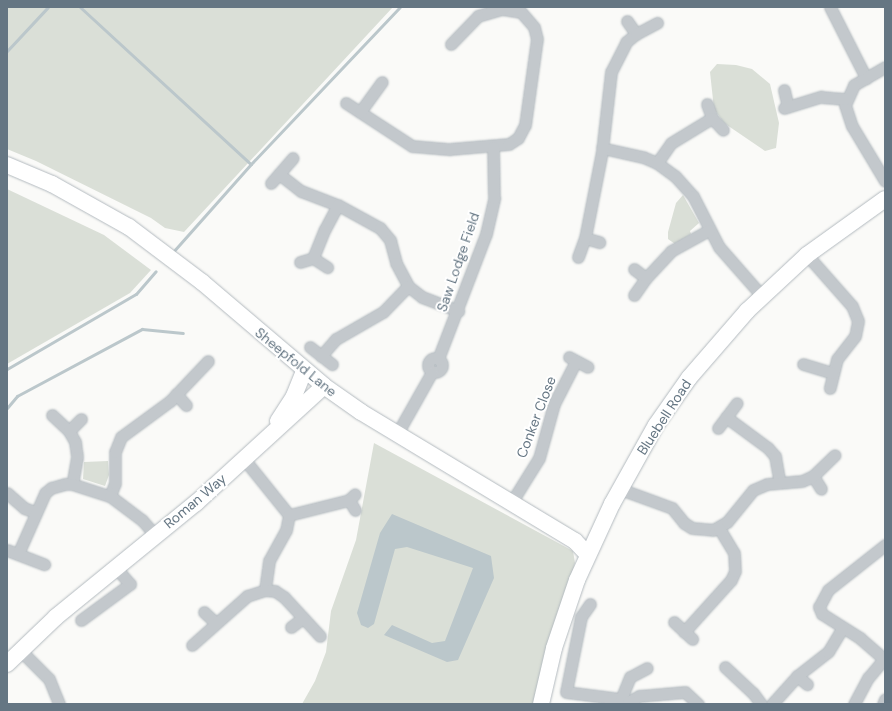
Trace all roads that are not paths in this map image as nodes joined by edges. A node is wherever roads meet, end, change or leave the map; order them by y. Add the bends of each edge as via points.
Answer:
1 (830, 7) edge
2 (626, 21) dead end
3 (657, 23) dead end
4 (636, 34) junction
5 (451, 44) dead end
6 (885, 67) edge
7 (866, 78) junction
8 (382, 82) dead end
9 (784, 90) dead end
10 (845, 99) junction
11 (346, 103) dead end
12 (707, 104) dead end
13 (360, 112) junction
14 (712, 118) junction
15 (723, 130) dead end
16 (493, 147) junction
17 (602, 148) junction
18 (293, 158) dead end
19 (657, 163) junction
20 (7, 165) edge
21 (279, 174) junction
22 (885, 181) edge
23 (271, 183) dead end
24 (885, 199) edge
25 (338, 205) junction
26 (709, 230) junction
27 (585, 238) junction
28 (599, 242) dead end
29 (807, 255) junction
30 (578, 257) dead end
31 (314, 258) junction
32 (300, 262) dead end
33 (327, 267) dead end
34 (634, 269) dead end
35 (646, 278) junction
36 (408, 286) junction
37 (634, 295) dead end
38 (762, 296) junction
39 (458, 312) junction
40 (310, 347) dead end
41 (321, 356) junction
42 (208, 361) dead end
43 (332, 364) dead end
44 (803, 364) dead end
45 (588, 367) dead end
46 (304, 371) junction
47 (832, 373) junction
48 (324, 386) junction
49 (830, 388) dead end
50 (176, 394) junction
51 (737, 403) dead end
52 (186, 405) dead end
53 (52, 415) dead end
54 (726, 417) junction
55 (81, 420) dead end
56 (718, 428) dead end
57 (69, 431) junction
58 (271, 433) junction
59 (397, 434) junction
60 (836, 455) dead end
61 (244, 459) junction
62 (813, 476) junction
63 (780, 483) junction
64 (72, 484) junction
65 (620, 489) junction
66 (821, 489) dead end
67 (7, 493) edge
68 (110, 496) junction
69 (511, 503) junction
70 (354, 510) dead end
71 (35, 512) junction
72 (289, 515) junction
73 (719, 528) junction
74 (154, 535) junction
75 (885, 545) edge
76 (7, 550) edge
77 (18, 554) junction
78 (588, 555) junction
79 (44, 564) dead end
80 (117, 569) junction
81 (265, 590) junction
82 (590, 604) dead end
83 (204, 612) dead end
84 (303, 618) junction
85 (81, 620) dead end
86 (674, 622) dead end
87 (216, 623) junction
88 (291, 627) dead end
89 (842, 629) junction
90 (684, 632) junction
91 (320, 636) dead end
92 (692, 639) dead end
93 (192, 645) dead end
94 (20, 650) junction
95 (884, 658) edge
96 (7, 664) edge
97 (725, 667) dead end
98 (647, 668) dead end
99 (797, 676) junction
100 (807, 684) dead end
101 (885, 699) edge
102 (626, 702) edge
103 (59, 704) edge
104 (541, 704) edge
105 (698, 704) edge
106 (761, 704) edge
107 (772, 704) edge
108 (854, 704) edge
109 (882, 704) edge

1 - 7 street
2 - 4 street
3 - 4 street
4 - 17 street via 621,50 611,72
5 - 16 street via 478,16 502,9 521,12 534,27 537,39 523,132 509,144
6 - 7 street
7 - 10 street via 854,85
8 - 13 street
9 - 10 street via 786,108 820,97
10 - 22 street via 846,113 852,126
11 - 13 street
12 - 14 street
13 - 16 street via 412,146 450,150
14 - 15 street
14 - 19 street via 671,143
16 - 39 street, Saw Lodge Field via 492,209 486,234
17 - 19 street via 628,153
17 - 27 street
18 - 21 street
19 - 26 street via 693,196
20 - 46 street, Sheepfold Lane via 52,184 129,227 202,282
21 - 23 street
21 - 25 street via 301,191
24 - 29 street, Bluebell Road
25 - 31 street via 324,229
25 - 36 street via 380,228 386,234 396,263
26 - 35 street via 679,245
26 - 38 street via 728,259
27 - 28 street
27 - 30 street
29 - 38 street, Bluebell Road
29 - 47 street via 856,314 855,336 836,359
31 - 32 street
31 - 33 street
34 - 35 street
35 - 37 street
36 - 39 street via 422,297
36 - 41 street via 383,312 336,339
38 - 65 street, Bluebell Road via 724,335 689,378 656,425
39 - 59 street, Saw Lodge Field via 438,358 442,364 441,369 432,372
40 - 41 street
41 - 43 street
42 - 50 street
44 - 47 street
45 - 69 street, Conker Close via 572,359 554,404 539,458
46 - 48 street, Sheepfold Lane
46 - 58 street, Roman Way via 294,396
47 - 49 street
48 - 58 street, Roman Way
48 - 59 street, Sheepfold Lane
50 - 52 street
50 - 68 street via 121,437 115,452 115,483
51 - 54 street
53 - 57 street
54 - 56 street
54 - 63 street via 772,452 778,465
55 - 57 street
57 - 64 street via 75,442 77,457
58 - 61 street, Roman Way
59 - 69 street, Sheepfold Lane via 456,467
60 - 62 street
61 - 72 street
61 - 74 street, Roman Way via 196,503
62 - 63 street via 802,481
62 - 66 street
63 - 73 street via 753,490
64 - 68 street
64 - 71 street via 51,488 45,493
65 - 73 street via 672,508 684,523 692,528 707,531
65 - 78 street, Bluebell Road
67 - 71 street via 24,508
68 - 74 street via 142,520
69 - 78 street, Sheepfold Lane via 575,542
70 - 72 street via 352,497
71 - 77 street
72 - 81 street via 286,530 269,561
73 - 90 street via 734,553 735,571 731,580
74 - 80 street, Roman Way
75 - 89 street via 828,590 819,605 822,614
76 - 77 street
77 - 79 street
78 - 104 street, Bluebell Road via 554,648
80 - 85 street via 130,584
80 - 94 street, Roman Way via 56,617
81 - 84 street via 275,591 284,597
81 - 87 street via 247,596
82 - 102 street via 581,617 566,692
83 - 87 street
84 - 88 street
84 - 91 street
86 - 90 street
87 - 93 street
89 - 95 street via 860,638
89 - 99 street via 828,652
90 - 92 street
94 - 96 street, Roman Way
94 - 103 street via 49,679
95 - 108 street via 868,678
97 - 106 street
98 - 102 street via 630,677
99 - 100 street
99 - 107 street
101 - 109 street
102 - 105 street via 639,696 685,692

